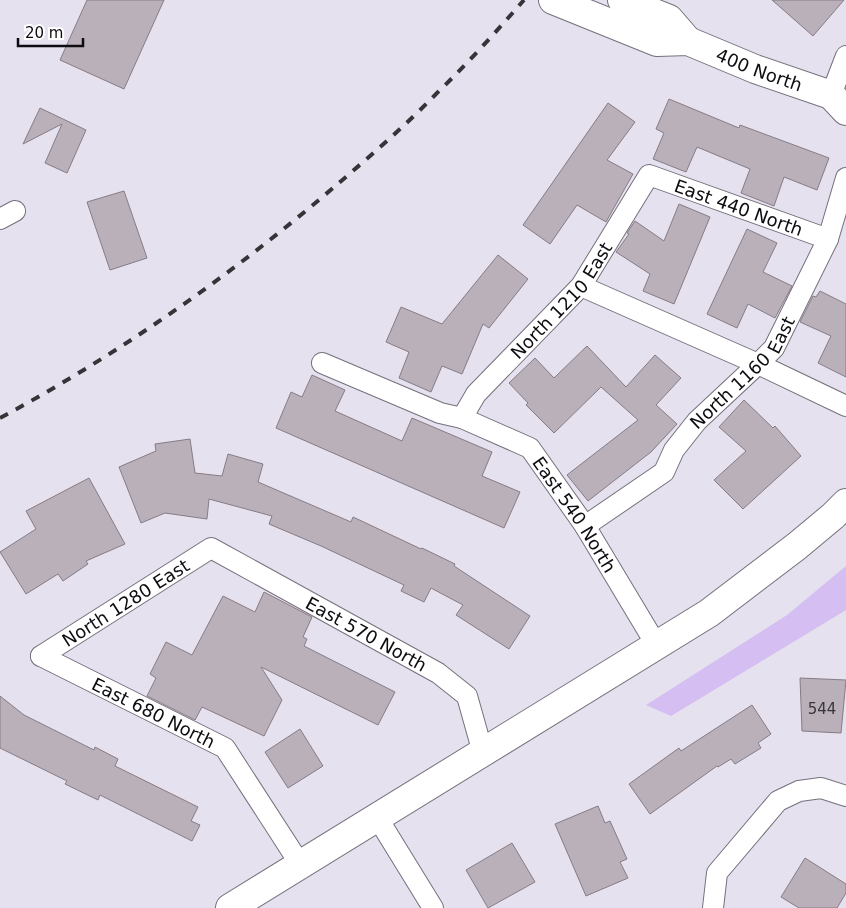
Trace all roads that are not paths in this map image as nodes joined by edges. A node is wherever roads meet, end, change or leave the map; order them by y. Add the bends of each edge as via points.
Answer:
1 (553, 0) edge
2 (622, 0) edge
3 (688, 41) junction
4 (846, 56) edge
5 (841, 99) edge
6 (648, 175) joint
7 (846, 178) edge
8 (828, 239) junction
9 (581, 286) junction
10 (322, 363) dead end
11 (758, 364) junction
12 (846, 406) edge
13 (462, 418) junction
14 (846, 503) edge
15 (585, 526) junction
16 (211, 548) joint
17 (657, 646) junction
18 (41, 656) joint
19 (483, 753) junction
20 (846, 795) edge
21 (377, 817) junction
22 (300, 864) junction
23 (230, 908) edge
24 (433, 908) edge
25 (712, 908) edge

1 - 3 main road, 400 North via 657,42
2 - 3 main road, 400 North via 669,19
3 - 5 main road, 400 North
4 - 5 street
6 - 8 street, East 440 North
6 - 9 street, North 1210 East
7 - 8 street, North 1160 East
8 - 11 street, North 1160 East via 774,348
9 - 11 street
9 - 13 street, North 1210 East via 476,394
10 - 13 street, East 540 North via 440,413
11 - 12 street
11 - 15 street, North 1160 East via 697,421 674,450 664,472
13 - 15 street, East 540 North via 530,448
14 - 17 main road via 758,577
15 - 17 street, East 540 North
16 - 18 street, North 1280 East
16 - 19 street, East 570 North via 438,673 467,696
17 - 19 main road
18 - 22 street, East 680 North via 224,748
19 - 21 main road
20 - 25 street via 821,788 799,791 778,801 716,873
21 - 22 main road
21 - 24 street
22 - 23 main road

